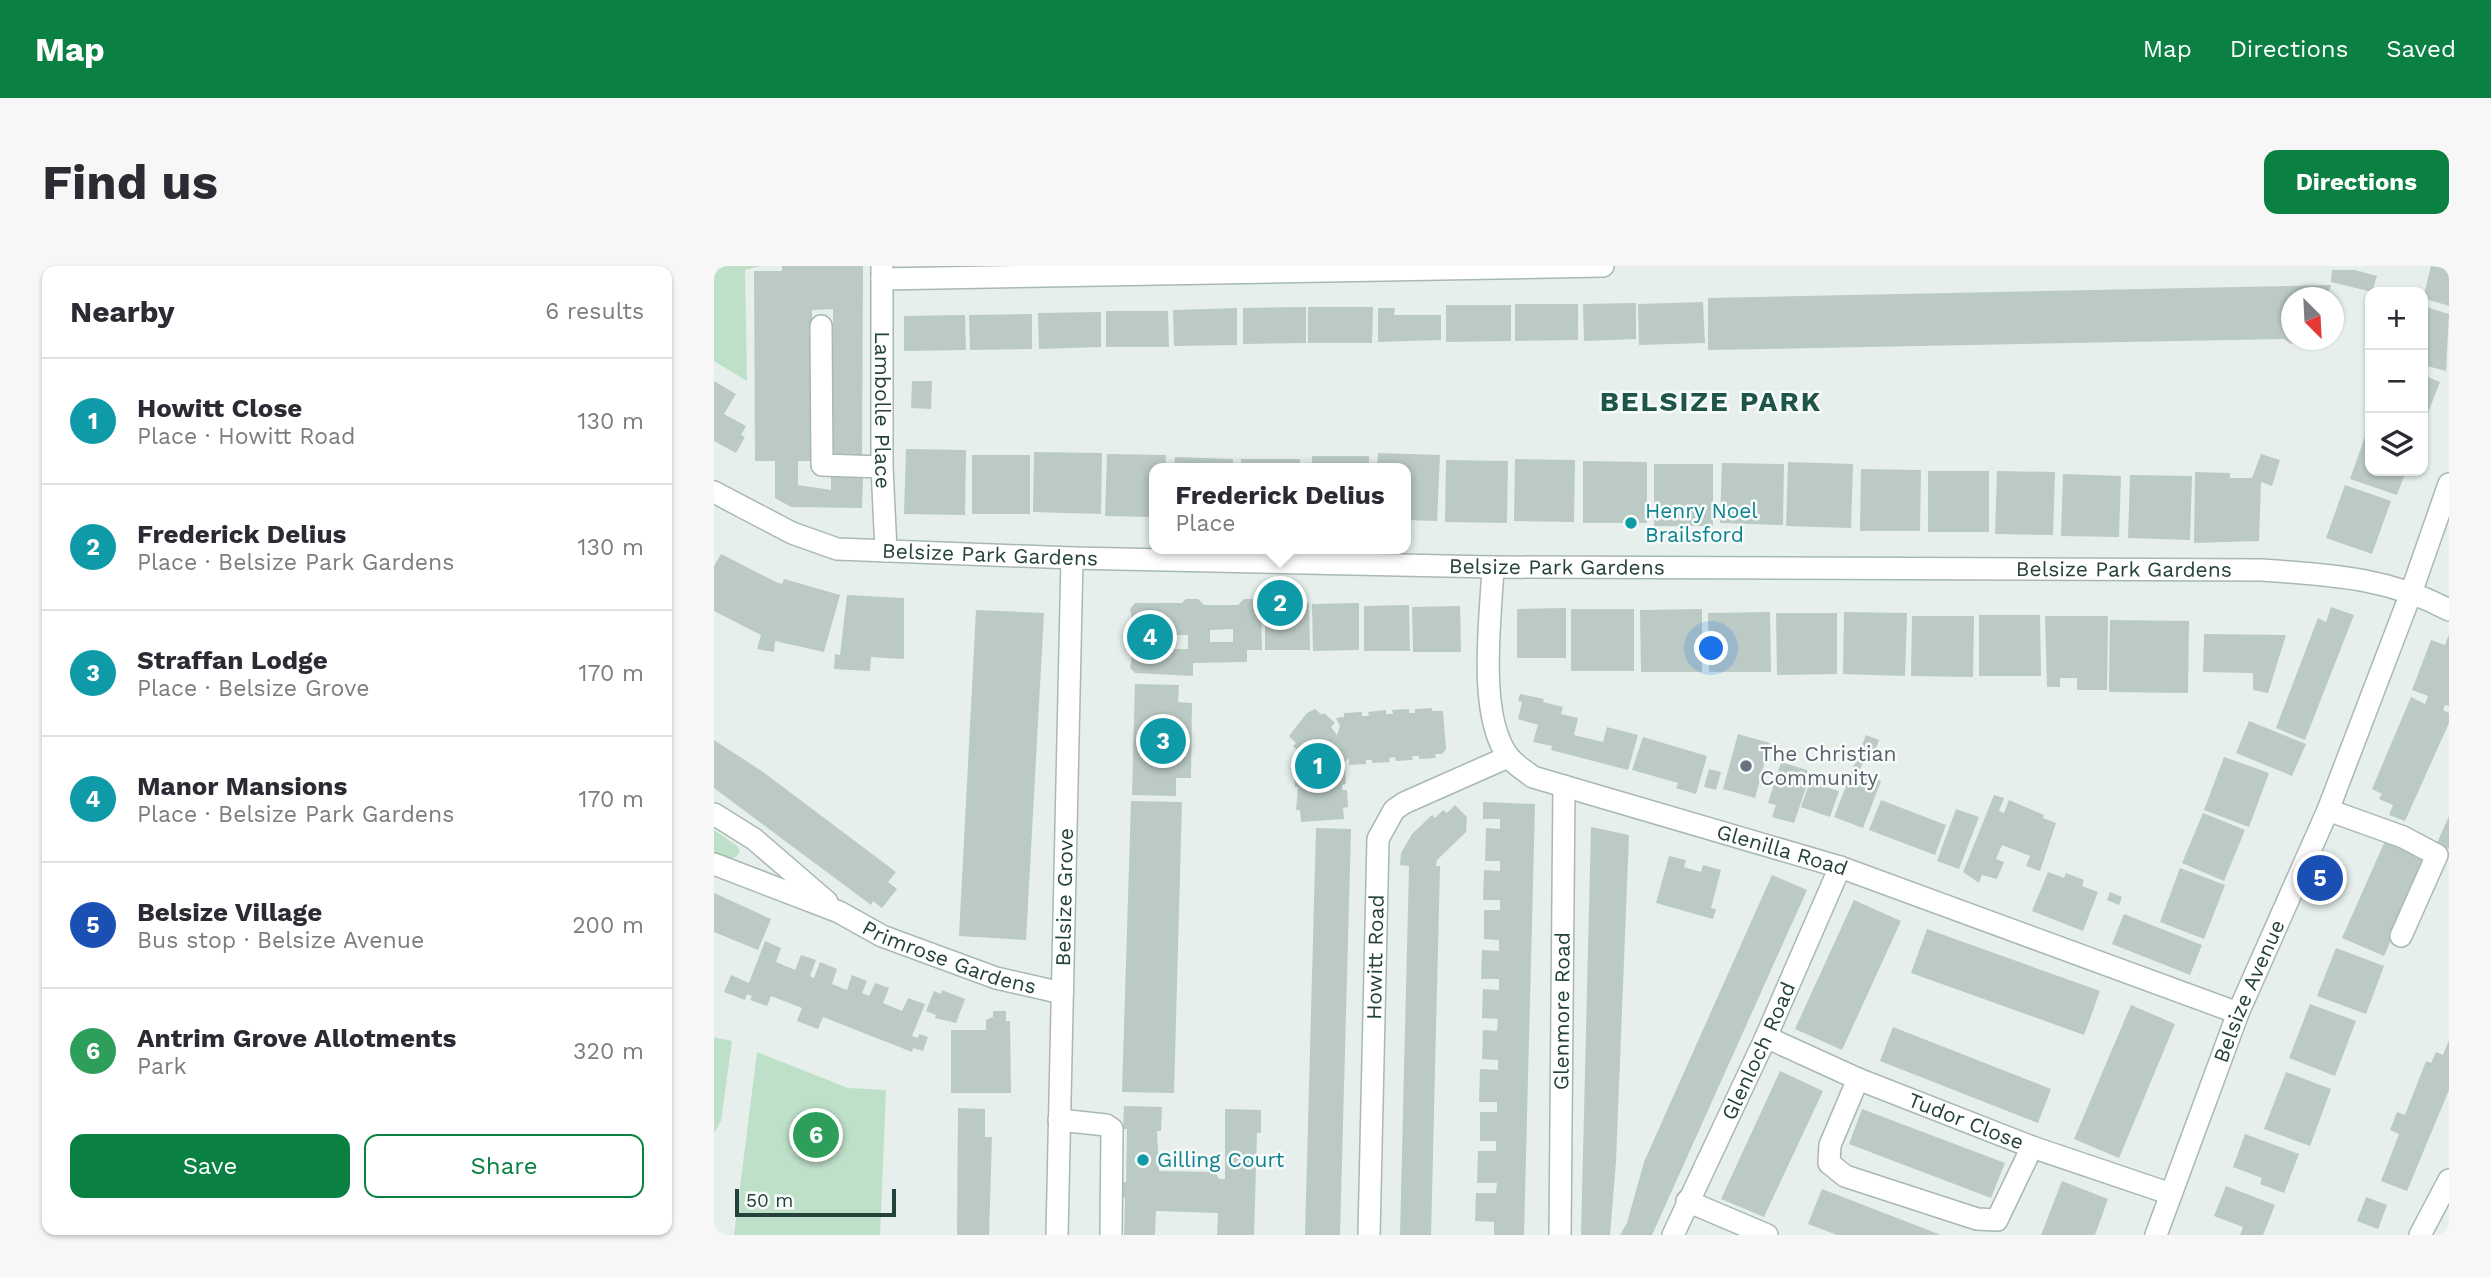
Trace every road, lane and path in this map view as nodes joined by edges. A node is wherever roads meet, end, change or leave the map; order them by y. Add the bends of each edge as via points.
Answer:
1 (1603, 266) edge
2 (882, 272) edge
3 (821, 326) dead end
4 (882, 467) junction
5 (2449, 484) edge
6 (714, 492) edge
7 (886, 551) junction
8 (1072, 558) junction
9 (1493, 567) junction
10 (2411, 593) junction
11 (2449, 610) edge
12 (1508, 757) junction
13 (1564, 786) junction
14 (2328, 810) junction
15 (714, 814) edge
16 (714, 864) edge
17 (1840, 867) junction
18 (839, 912) junction
19 (2400, 936) dead end
20 (1062, 993) junction
21 (2238, 1013) junction
22 (1766, 1037) junction
23 (1858, 1079) junction
24 (1059, 1120) junction
25 (2032, 1147) junction
26 (2449, 1180) edge
27 (2171, 1194) junction
28 (1687, 1201) junction
29 (1057, 1235) edge
30 (1111, 1235) edge
31 (1369, 1235) edge
32 (1560, 1235) edge
33 (1673, 1235) edge
34 (1768, 1235) edge
35 (2156, 1235) edge
36 (2420, 1235) edge

1 - 2 street
2 - 4 street, Lambolle Place
3 - 4 street via 822,465
4 - 7 street, Lambolle Place
5 - 10 street
6 - 7 street, Belsize Park Gardens via 792,533 837,549
7 - 8 street, Belsize Park Gardens
8 - 9 street, Belsize Park Gardens
8 - 20 street, Belsize Grove
9 - 10 street, Belsize Park Gardens via 2262,570 2362,578
9 - 12 street via 1492,717
10 - 11 street, Belsize Park Gardens
10 - 14 street, Belsize Avenue
12 - 13 street, Glenilla Road via 1533,777
12 - 31 street, Howitt Road via 1415,796 1394,810 1378,839
13 - 17 street, Glenilla Road
13 - 32 street, Glenmore Road
14 - 19 street via 2403,837 2437,855
14 - 21 street, Belsize Avenue
15 - 18 street, Primrose Gardens via 754,839
16 - 18 street, Primrose Gardens
17 - 21 street, Glenilla Road
17 - 22 street, Glenloch Road
18 - 20 street, Primrose Gardens via 882,936 996,978
20 - 24 street, Belsize Grove
21 - 27 street, Belsize Avenue
22 - 23 street, Tudor Close
22 - 28 street, Glenloch Road
23 - 25 street, Tudor Close
23 - 25 street via 1830,1144 1829,1163 1845,1176 1976,1219 1997,1220
24 - 29 street, Belsize Grove
24 - 30 street via 1106,1125 1114,1134
25 - 27 street, Tudor Close
26 - 36 street
27 - 35 street, Belsize Avenue
28 - 33 street, Glenloch Road
28 - 34 street

